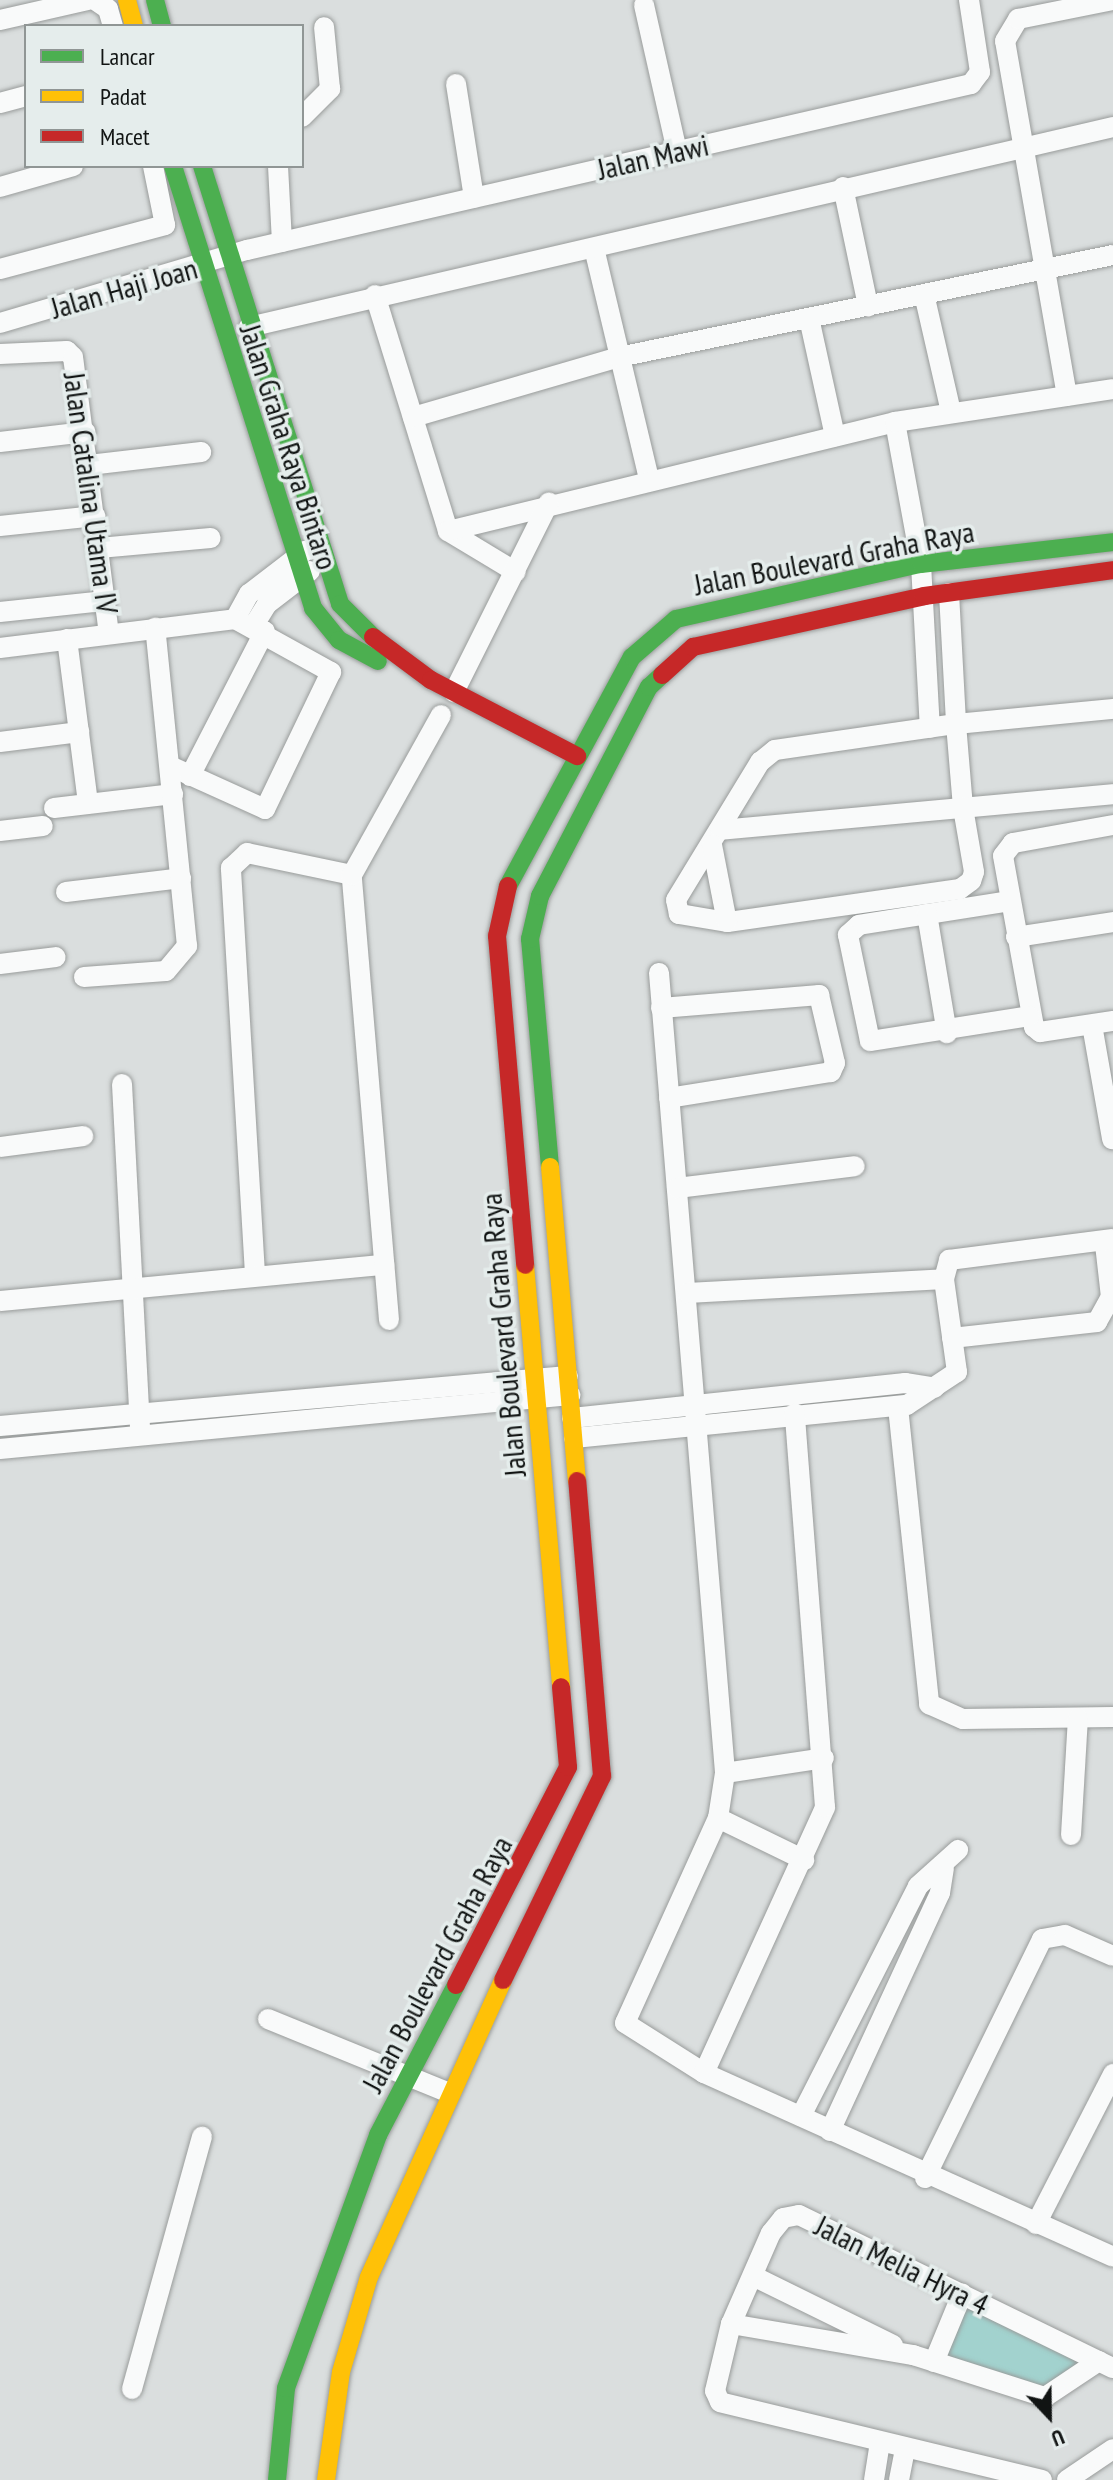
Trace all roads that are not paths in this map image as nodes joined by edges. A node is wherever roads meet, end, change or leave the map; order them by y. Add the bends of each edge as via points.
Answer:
1 (88, 0) edge
2 (95, 0) edge
3 (127, 0) edge
4 (155, 0) edge
5 (969, 0) edge
6 (1113, 0) edge
7 (46, 5) edge
8 (644, 5) dead end
9 (0, 20) edge
10 (112, 24) edge
11 (133, 24) edge
12 (161, 24) edge
13 (324, 27) dead end
14 (456, 84) dead end
15 (24, 97) edge
16 (0, 103) edge
17 (304, 115) edge
18 (1113, 127) edge
19 (1023, 145) junction
20 (677, 152) junction
21 (66, 168) edge
22 (153, 168) edge
23 (174, 168) edge
24 (203, 168) edge
25 (278, 168) edge
26 (0, 187) edge
27 (843, 187) junction
28 (474, 198) junction
29 (282, 242) junction
30 (594, 248) junction
31 (238, 254) junction
32 (1113, 255) edge
33 (200, 268) junction
34 (1044, 268) junction
35 (0, 269) edge
36 (924, 294) junction
37 (375, 295) junction
38 (868, 306) junction
39 (809, 318) junction
40 (0, 323) edge
41 (249, 327) junction
42 (0, 354) edge
43 (619, 357) junction
44 (1113, 389) edge
45 (1067, 396) junction
46 (951, 412) junction
47 (413, 417) junction
48 (895, 422) junction
49 (85, 432) junction
50 (835, 436) junction
51 (0, 442) edge
52 (201, 452) dead end
53 (89, 465) junction
54 (649, 479) junction
55 (549, 502) junction
56 (95, 516) junction
57 (0, 526) edge
58 (448, 531) junction
59 (211, 538) dead end
60 (1113, 542) edge
61 (99, 548) junction
62 (321, 557) junction
63 (299, 564) junction
64 (921, 564) junction
65 (1113, 570) edge
66 (516, 572) junction
67 (949, 593) junction
68 (924, 596) junction
69 (105, 601) junction
70 (0, 612) edge
71 (251, 625) junction
72 (155, 628) junction
73 (109, 634) junction
74 (67, 639) junction
75 (0, 648) edge
76 (431, 680) junction
77 (454, 692) junction
78 (1113, 709) edge
79 (441, 715) dead end
80 (956, 724) junction
81 (930, 728) junction
82 (79, 732) junction
83 (0, 742) edge
84 (577, 756) junction
85 (170, 766) junction
86 (190, 776) junction
87 (173, 794) junction
88 (1113, 794) edge
89 (88, 804) junction
90 (54, 808) dead end
91 (963, 808) junction
92 (1113, 825) edge
93 (43, 826) dead end
94 (0, 831) edge
95 (716, 837) junction
96 (352, 875) junction
97 (181, 878) junction
98 (66, 892) dead end
99 (1010, 901) junction
100 (927, 914) junction
101 (727, 922) junction
102 (1113, 922) edge
103 (1016, 937) junction
104 (56, 957) dead end
105 (0, 964) edge
106 (659, 973) dead end
107 (84, 977) dead end
108 (661, 1008) junction
109 (1029, 1016) junction
110 (1113, 1021) edge
111 (1092, 1025) junction
112 (947, 1033) junction
113 (122, 1084) dead end
114 (669, 1098) junction
115 (83, 1136) dead end
116 (1112, 1139) edge
117 (0, 1147) edge
118 (855, 1166) dead end
119 (677, 1188) junction
120 (1109, 1242) edge
121 (384, 1265) junction
122 (255, 1274) junction
123 (944, 1279) junction
124 (131, 1285) junction
125 (688, 1293) junction
126 (0, 1301) edge
127 (389, 1320) dead end
128 (952, 1338) junction
129 (569, 1386) junction
130 (935, 1388) junction
131 (535, 1390) junction
132 (898, 1407) junction
133 (694, 1413) junction
134 (795, 1413) junction
135 (137, 1414) junction
136 (0, 1426) edge
137 (573, 1428) junction
138 (141, 1436) junction
139 (0, 1449) edge
140 (1113, 1717) edge
141 (1078, 1718) junction
142 (824, 1758) junction
143 (725, 1773) junction
144 (718, 1818) junction
145 (1071, 1835) dead end
146 (958, 1850) dead end
147 (804, 1860) junction
148 (944, 1868) junction
149 (1113, 1956) edge
150 (268, 2019) dead end
151 (704, 2073) junction
152 (1113, 2074) edge
153 (411, 2076) junction
154 (449, 2093) junction
155 (801, 2116) junction
156 (830, 2131) junction
157 (202, 2137) dead end
158 (925, 2178) junction
159 (1036, 2224) junction
160 (1113, 2257) edge
161 (753, 2276) junction
162 (962, 2294) junction
163 (731, 2324) junction
164 (913, 2355) junction
165 (934, 2362) junction
166 (1106, 2364) edge
167 (132, 2389) dead end
168 (880, 2443) junction
169 (905, 2448) junction
170 (1113, 2449) edge
171 (277, 2480) edge
172 (326, 2480) edge
173 (874, 2480) edge
174 (899, 2480) edge
175 (1042, 2480) edge
176 (1067, 2480) edge

1 - 7 street
2 - 10 street via 108,9
3 - 11 main road
4 - 12 main road
5 - 20 street, Jalan Mawi via 980,72 971,84
6 - 19 street via 1008,27
7 - 9 street
8 - 20 street
13 - 17 street via 330,89
14 - 28 street
15 - 16 street
18 - 19 street
19 - 27 street
19 - 34 street
20 - 28 street, Jalan Mawi
21 - 26 street
22 - 35 street via 165,225
23 - 33 main road, Jalan Graha Raya Bintaro
24 - 31 main road, Jalan Graha Raya Bintaro
25 - 29 street
27 - 30 street
27 - 38 street
28 - 29 street, Jalan Mawi
29 - 31 street, Jalan Mawi
30 - 37 street
30 - 43 street
31 - 33 street, Jalan Haji Joan
31 - 41 main road, Jalan Graha Raya Bintaro
32 - 34 street
33 - 40 street, Jalan Haji Joan
33 - 63 main road, Jalan Graha Raya Bintaro
34 - 36 street
34 - 45 street
36 - 38 street
36 - 46 street
37 - 41 street
37 - 47 street
38 - 39 street
39 - 43 street
39 - 50 street
41 - 62 main road, Jalan Graha Raya Bintaro
42 - 49 street, Jalan Catalina Utama IV via 71,353
43 - 47 street
43 - 54 street
44 - 45 street
45 - 46 street
46 - 48 street
47 - 58 street
48 - 50 street
48 - 64 street
49 - 51 street
49 - 53 street, Jalan Catalina Utama IV
50 - 54 street
52 - 53 street
53 - 56 street, Jalan Catalina Utama IV
54 - 55 street
55 - 58 street
55 - 66 street
56 - 57 street
56 - 61 street, Jalan Catalina Utama IV
58 - 66 street
59 - 61 street
60 - 64 main road, Jalan Boulevard Graha Raya
61 - 69 street, Jalan Catalina Utama IV
62 - 63 street
62 - 76 main road, Jalan Graha Raya Bintaro via 355,624
63 - 71 street
63 - 76 main road, Jalan Graha Raya Bintaro via 313,608 339,640
64 - 68 street
64 - 84 main road, Jalan Boulevard Graha Raya via 676,619 632,657
65 - 67 main road, Jalan Boulevard Graha Raya
66 - 77 street
67 - 68 main road, Jalan Boulevard Graha Raya
67 - 80 street
68 - 81 street
68 - 129 main road, Jalan Boulevard Graha Raya via 703,642 681,654 649,687 540,896 530,939
69 - 70 street
69 - 73 street, Jalan Catalina Utama IV
71 - 72 street
71 - 86 street
71 - 86 street via 332,677 272,804 256,810
72 - 73 street
72 - 85 street
73 - 74 street
74 - 75 street
74 - 82 street
76 - 77 main road, Jalan Graha Raya Bintaro
77 - 84 main road, Jalan Graha Raya Bintaro
78 - 80 street
79 - 96 street
80 - 81 street
80 - 91 street
81 - 95 street via 775,750 760,762
82 - 83 street
82 - 89 street
84 - 131 main road, Jalan Boulevard Graha Raya via 503,895 497,936
85 - 86 street
85 - 87 street
87 - 89 street
87 - 97 street
88 - 91 street
89 - 90 street
91 - 95 street
91 - 101 street via 974,872 960,889
92 - 99 street via 1005,847
93 - 94 street
95 - 101 street
95 - 101 street via 674,909
96 - 121 street
96 - 122 street via 247,853 229,876
97 - 98 street
97 - 107 street via 187,946 181,962 166,971
99 - 100 street
99 - 103 street
100 - 112 street
100 - 112 street via 859,925 848,935 870,1041
102 - 103 street
103 - 109 street
104 - 105 street
106 - 108 street
108 - 114 street
108 - 114 street via 819,995 835,1063 831,1072
109 - 111 street via 1040,1032
109 - 112 street
110 - 111 street
111 - 116 street
113 - 124 street
114 - 119 street
115 - 117 street
118 - 119 street
119 - 125 street
120 - 123 street via 960,1257 949,1260
120 - 128 street via 1111,1297 1097,1322
121 - 122 street
121 - 127 street
122 - 124 street
123 - 125 street
123 - 128 street
124 - 126 street
124 - 135 street
125 - 133 street
128 - 130 street via 957,1372
129 - 131 street
129 - 137 main road, Jalan Boulevard Graha Raya
130 - 132 street
130 - 133 street via 905,1383
131 - 135 street
131 - 138 street
131 - 153 main road, Jalan Boulevard Graha Raya via 568,1767
132 - 134 street
132 - 141 street via 924,1689 940,1712 963,1719
133 - 134 street
133 - 137 street
133 - 143 street
134 - 142 street
135 - 136 street
135 - 138 street
137 - 154 main road, Jalan Boulevard Graha Raya via 602,1776
138 - 139 street
140 - 141 street
141 - 145 street
142 - 143 street
142 - 147 street via 825,1807
143 - 144 street
144 - 147 street
144 - 151 street via 625,2023
146 - 148 street
147 - 151 street
148 - 155 street via 918,1886
148 - 156 street via 940,1893
149 - 158 street via 1065,1935 1042,1939
150 - 153 street
151 - 155 street
152 - 159 street
153 - 154 street
153 - 171 main road, Jalan Boulevard Graha Raya via 378,2135 324,2268 286,2388
154 - 172 main road, Jalan Boulevard Graha Raya via 350,2329
155 - 156 street
156 - 158 street
157 - 167 street
158 - 159 street
159 - 160 street
161 - 162 street, Jalan Melia Hyra 4 via 771,2233 783,2218 799,2215
161 - 163 street, Jalan Melia Hyra 4
161 - 164 street
162 - 165 street
162 - 166 street, Jalan Melia Hyra 4
163 - 164 street
163 - 168 street, Jalan Melia Hyra 4 via 715,2391 720,2402
164 - 165 street
165 - 166 street via 1045,2397
168 - 169 street
168 - 173 street
169 - 174 street
169 - 175 street
170 - 176 street

